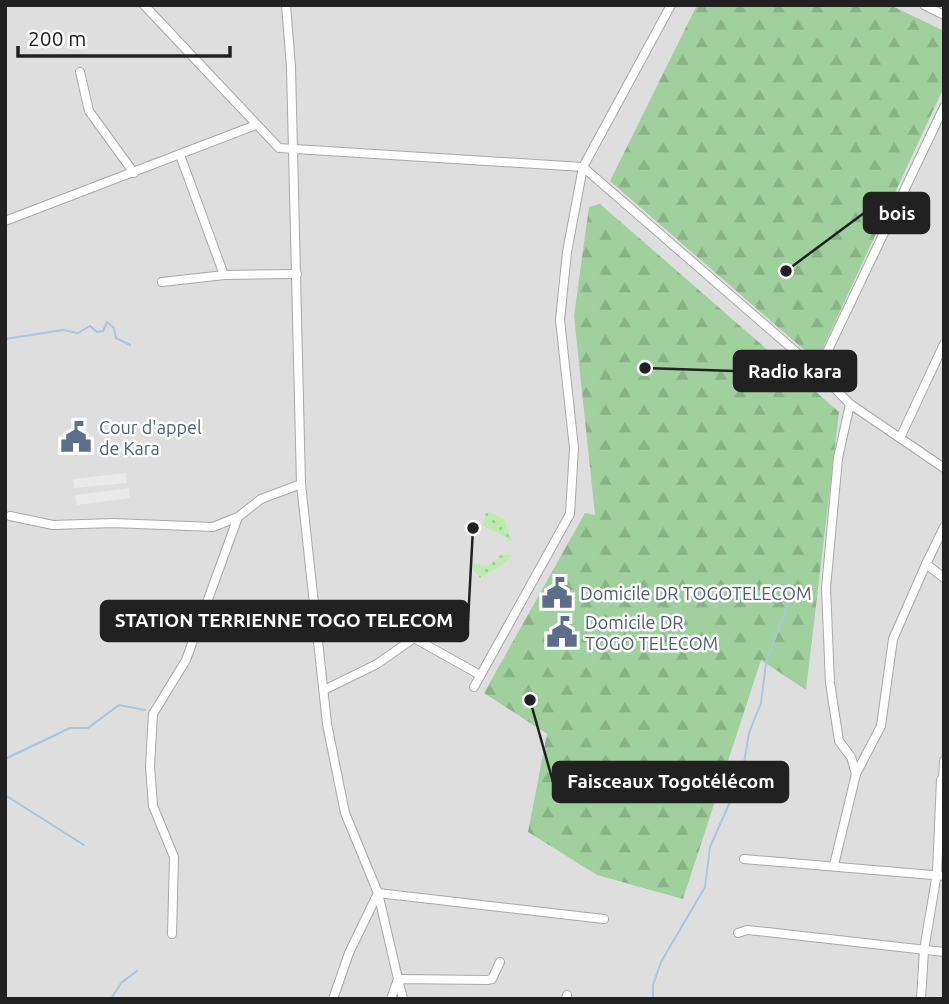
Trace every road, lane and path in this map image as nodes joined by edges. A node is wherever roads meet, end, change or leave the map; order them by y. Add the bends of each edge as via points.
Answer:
1 (144, 5) edge
2 (286, 5) edge
3 (671, 5) edge
4 (924, 5) edge
5 (944, 15) edge
6 (80, 72) dead end
7 (944, 107) edge
8 (256, 125) junction
9 (293, 150) junction
10 (180, 155) junction
11 (583, 167) junction
12 (134, 173) junction
13 (5, 221) edge
14 (297, 274) junction
15 (224, 275) junction
16 (162, 282) dead end
17 (944, 344) edge
18 (818, 371) junction
19 (850, 404) junction
20 (900, 438) junction
21 (944, 468) edge
22 (301, 484) junction
23 (10, 516) dead end
24 (238, 517) junction
25 (944, 527) edge
26 (926, 564) junction
27 (944, 578) edge
28 (480, 675) junction
29 (474, 687) dead end
30 (326, 689) junction
31 (944, 761) edge
32 (856, 774) junction
33 (943, 781) edge
34 (944, 855) edge
35 (744, 859) dead end
36 (834, 865) junction
37 (940, 875) edge
38 (377, 893) junction
39 (604, 919) dead end
40 (738, 933) dead end
41 (172, 934) dead end
42 (924, 950) junction
43 (944, 952) edge
44 (500, 962) dead end
45 (398, 979) junction
46 (333, 999) edge
47 (391, 999) edge
48 (403, 999) edge
49 (920, 999) edge

1 - 8 street
2 - 9 street
3 - 11 street
4 - 5 street
6 - 12 street via 89,111
7 - 18 street
8 - 9 street via 279,148
8 - 10 street
9 - 11 street
9 - 14 street
10 - 12 street
10 - 15 street
11 - 18 street
11 - 28 street via 567,252 561,320 574,448 570,514
12 - 13 street
14 - 15 street
14 - 22 street
15 - 16 street
17 - 20 street
18 - 19 street
19 - 20 street
19 - 32 street via 838,458 826,588 837,730
20 - 21 street
22 - 24 street via 261,499
22 - 30 street
23 - 24 street via 53,525 213,527
24 - 41 street via 186,660 153,714 153,806 174,857
25 - 26 street
26 - 27 street
26 - 32 street via 893,639 881,726
28 - 29 street
28 - 30 street via 414,638 377,664
30 - 38 street via 327,724 345,813
31 - 33 street
32 - 36 street
33 - 37 street
34 - 37 street
35 - 36 street
36 - 37 street
37 - 42 street
38 - 39 street
38 - 45 street
38 - 46 street
40 - 42 street via 757,931
42 - 43 street
42 - 49 street
44 - 45 street via 487,980
45 - 47 street
45 - 48 street

